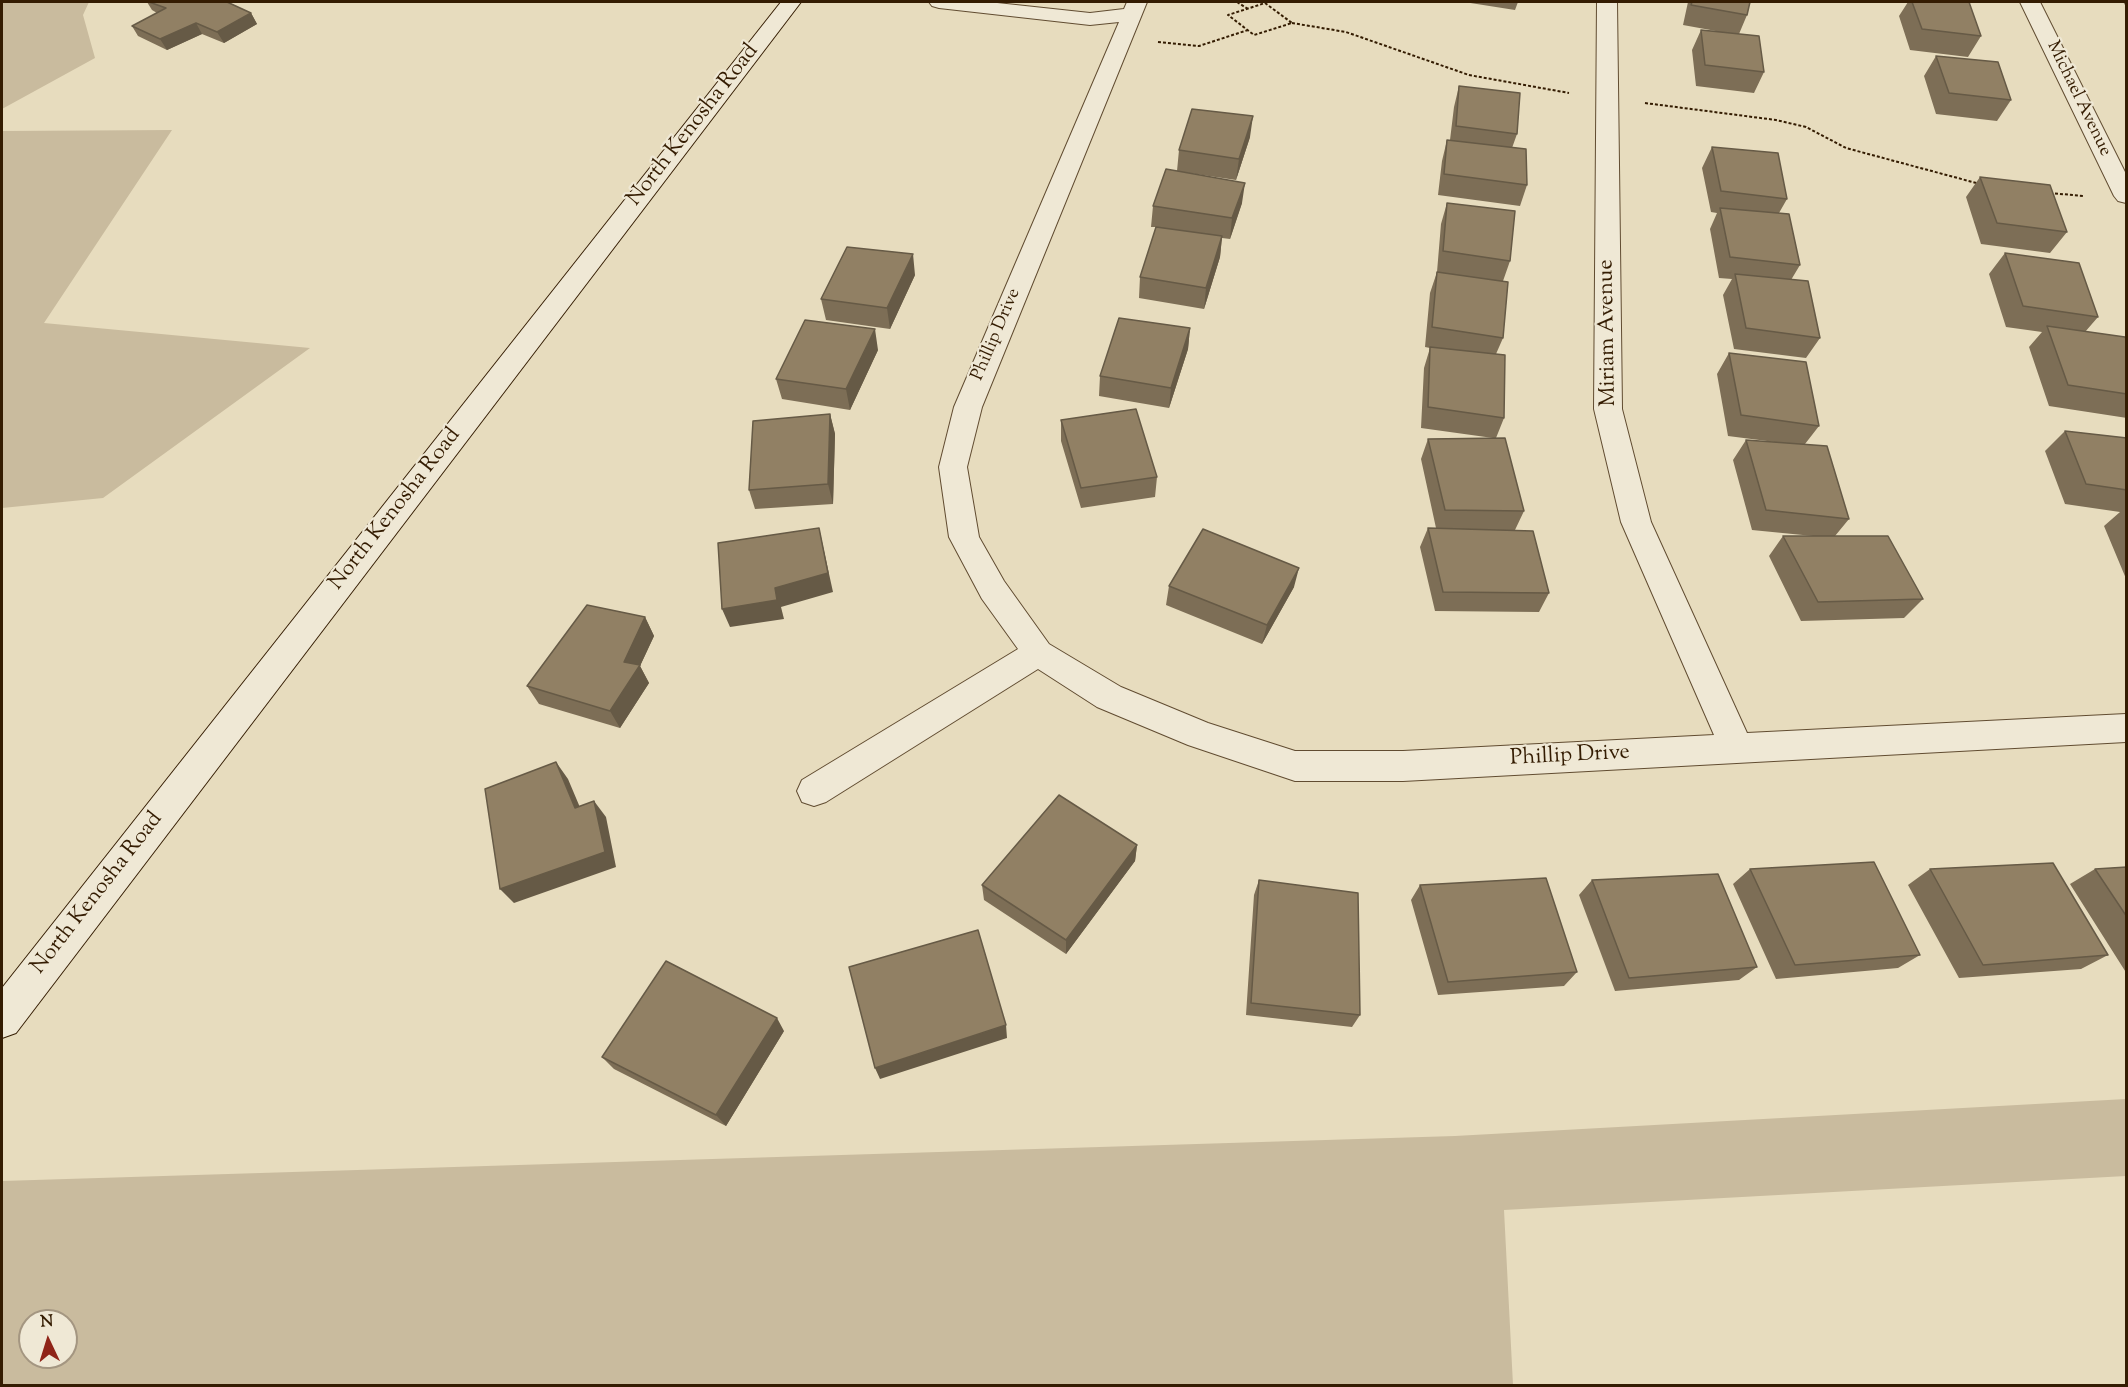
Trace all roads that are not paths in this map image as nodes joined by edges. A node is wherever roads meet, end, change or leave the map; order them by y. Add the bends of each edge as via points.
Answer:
1 (791, 2) edge
2 (939, 2) edge
3 (1103, 2) edge
4 (1607, 2) edge
5 (2030, 2) edge
6 (1130, 18) edge
7 (2127, 196) edge
8 (1038, 653) junction
9 (2127, 728) edge
10 (1737, 749) junction
11 (814, 791) dead end
12 (2, 1019) edge

1 - 12 street, North Kenosha Road
2 - 6 street via 1090,19
3 - 6 street
4 - 10 street, Miriam Avenue via 1608,409 1636,522
5 - 7 street, Michael Avenue
6 - 8 street, Phillip Drive via 968,406 953,467 964,537 993,590
8 - 10 street, Phillip Drive via 1109,697 1200,735 1295,766 1403,766
8 - 11 street
9 - 10 street, Phillip Drive

